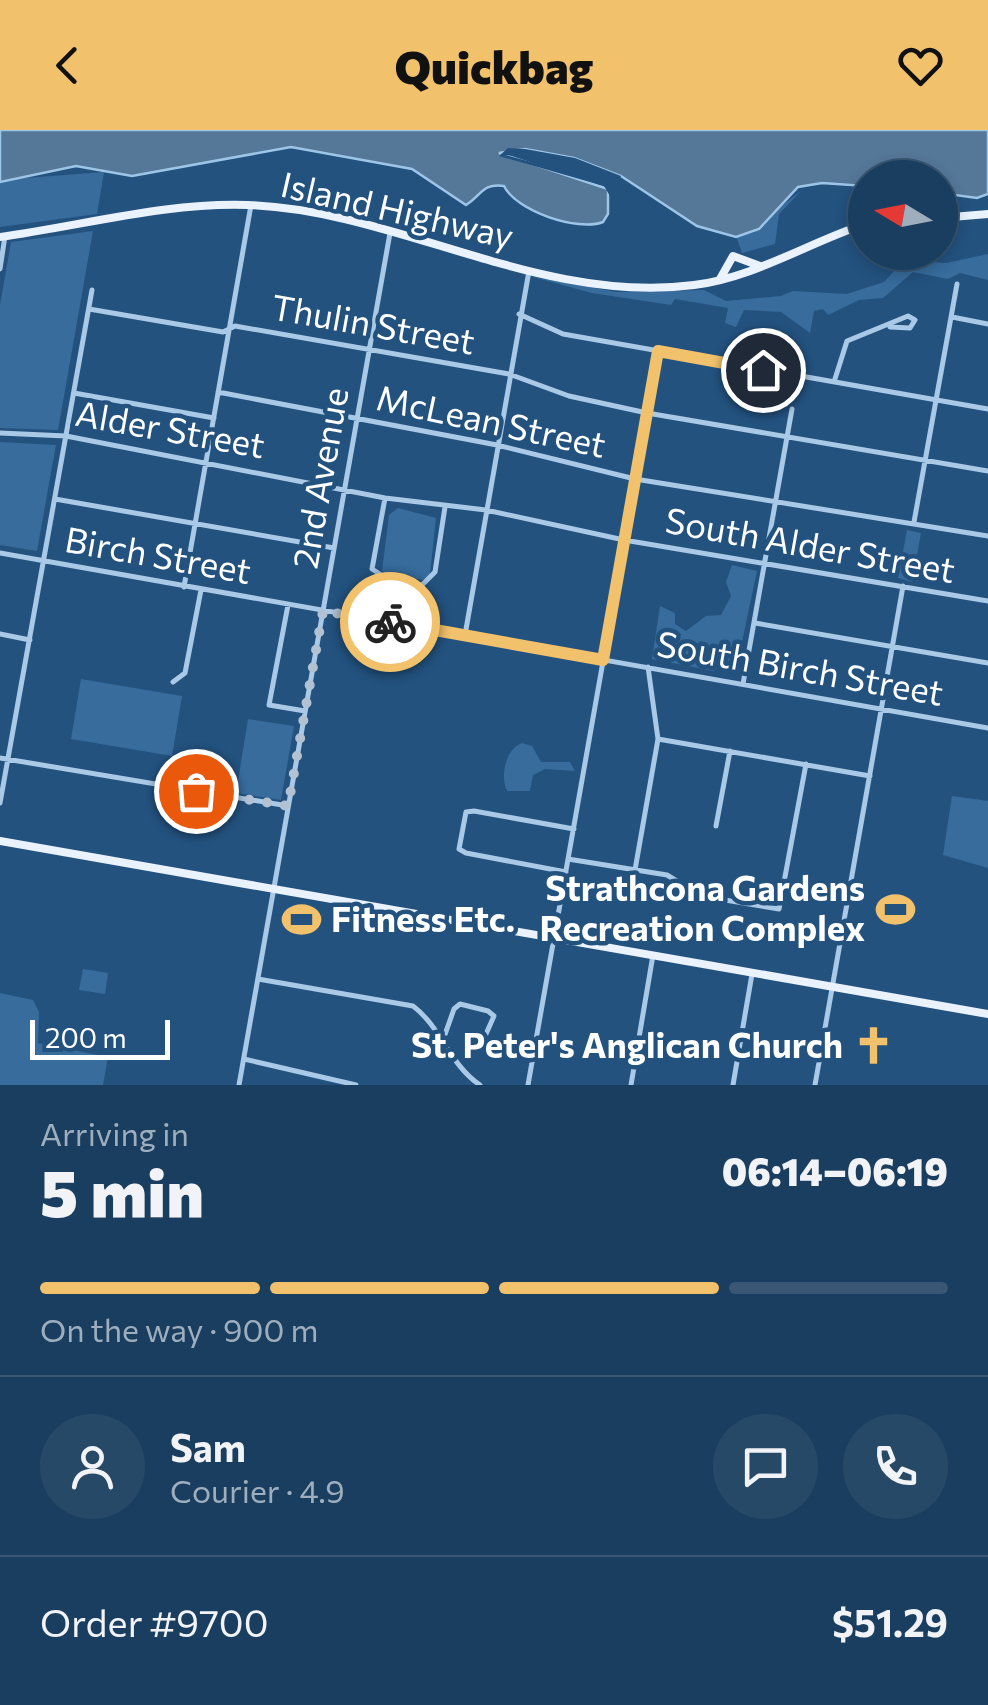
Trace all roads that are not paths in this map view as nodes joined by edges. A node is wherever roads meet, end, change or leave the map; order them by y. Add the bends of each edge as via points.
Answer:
1 (251, 205) junction
2 (988, 214) edge
3 (958, 216) edge
4 (848, 231) edge
5 (390, 234) junction
6 (3, 237) edge
7 (760, 266) junction
8 (0, 269) edge
9 (529, 271) junction
10 (718, 281) junction
11 (957, 284) dead end
12 (92, 290) dead end
13 (89, 309) junction
14 (519, 314) junction
15 (951, 317) junction
16 (988, 324) edge
17 (890, 327) dead end
18 (230, 328) junction
19 (370, 350) junction
20 (658, 351) junction
21 (510, 374) junction
22 (834, 382) junction
23 (218, 392) junction
24 (74, 393) junction
25 (936, 400) junction
26 (792, 409) dead end
27 (988, 409) edge
28 (647, 413) junction
29 (214, 418) junction
30 (357, 418) junction
31 (0, 433) edge
32 (66, 436) junction
33 (787, 437) junction
34 (497, 445) junction
35 (926, 460) junction
36 (206, 462) junction
37 (988, 471) edge
38 (635, 478) junction
39 (345, 487) junction
40 (55, 498) junction
41 (385, 498) junction
42 (775, 503) junction
43 (445, 507) junction
44 (486, 510) junction
45 (914, 523) junction
46 (196, 524) junction
47 (988, 536) edge
48 (624, 540) junction
49 (334, 548) junction
50 (0, 553) edge
51 (44, 560) junction
52 (764, 563) junction
53 (184, 586) junction
54 (903, 586) junction
55 (201, 590) junction
56 (988, 601) edge
57 (288, 604) junction
58 (323, 611) junction
59 (754, 622) junction
60 (0, 634) edge
61 (465, 635) junction
62 (30, 640) junction
63 (892, 647) junction
64 (603, 660) junction
65 (988, 664) edge
66 (648, 667) junction
67 (173, 682) dead end
68 (743, 684) junction
69 (881, 710) junction
70 (305, 711) junction
71 (988, 728) edge
72 (658, 739) junction
73 (730, 751) junction
74 (4, 758) edge
75 (806, 764) junction
76 (870, 776) junction
77 (0, 803) edge
78 (288, 806) junction
79 (716, 826) dead end
80 (574, 828) junction
81 (0, 840) edge
82 (568, 859) junction
83 (635, 870) junction
84 (566, 872) junction
85 (274, 888) junction
86 (554, 938) junction
87 (653, 953) junction
88 (753, 971) junction
89 (258, 979) junction
90 (833, 985) junction
91 (988, 1014) edge
92 (486, 1034) dead end
93 (442, 1041) junction
94 (244, 1059) junction
95 (239, 1085) edge
96 (356, 1085) edge
97 (480, 1085) edge
98 (528, 1085) edge
99 (631, 1085) edge
100 (733, 1085) edge
101 (816, 1085) edge

1 - 5 main road, Island Highway
1 - 6 main road, Island Highway via 211,205
1 - 18 street
2 - 3 main road
4 - 7 main road
5 - 9 main road, Island Highway
5 - 19 street, 2nd Avenue
6 - 8 street
7 - 10 main road
7 - 10 main road via 733,256
9 - 10 main road, Island Highway via 622,289
9 - 14 street
11 - 15 street
12 - 13 street
13 - 18 street, Thulin Street
13 - 24 street
14 - 20 street via 563,334
14 - 21 street
15 - 16 street
15 - 25 street
17 - 22 street via 842,346
18 - 19 street, Thulin Street
18 - 23 street
19 - 21 street, Thulin Street
19 - 30 street, 2nd Avenue
20 - 22 street
20 - 28 street
21 - 28 street, Thulin Street via 569,396
21 - 34 street
22 - 25 street
23 - 29 street
23 - 30 street, McLean Street
24 - 29 street
24 - 32 street
25 - 27 street
25 - 35 street
26 - 33 street
28 - 33 street, Thulin Street
28 - 38 street
29 - 36 street
30 - 34 street, McLean Street
30 - 39 street, 2nd Avenue
31 - 32 street, Alder Street
32 - 36 street, Alder Street
32 - 40 street
33 - 35 street, Thulin Street
33 - 42 street
34 - 38 street, McLean Street
34 - 44 street
35 - 37 street, Thulin Street
35 - 45 street
36 - 39 street, Alder Street
36 - 46 street
38 - 42 street, McLean Street
38 - 48 street
39 - 41 street, Alder Street
39 - 49 street, 2nd Avenue
40 - 46 street
40 - 51 street
41 - 43 street, Alder Street
41 - 43 street via 372,569 388,580 422,585 435,572
42 - 45 street, McLean Street
42 - 52 street
43 - 44 street, Alder Street
44 - 48 street, Alder Street
44 - 61 street
45 - 47 street, McLean Street
46 - 49 street
46 - 53 street
48 - 52 street, South Alder Street
48 - 64 street
49 - 58 street, 2nd Avenue
50 - 51 street, Birch Street
51 - 53 street, Birch Street
51 - 62 street
52 - 54 street, South Alder Street
52 - 59 street
53 - 55 street, Birch Street
54 - 56 street, South Alder Street
54 - 63 street
55 - 57 street, Birch Street
55 - 67 street via 185,673
57 - 58 street, Birch Street
57 - 70 street via 269,705
58 - 61 street, Birch Street
58 - 70 street, 2nd Avenue
59 - 63 street
59 - 68 street
60 - 62 street
61 - 64 street, Birch Street
62 - 74 street
63 - 65 street
63 - 69 street
64 - 66 street, South Birch Street
64 - 80 street
66 - 68 street, South Birch Street
66 - 72 street
68 - 69 street, South Birch Street
69 - 71 street, South Birch Street
69 - 76 street
70 - 78 street, 2nd Avenue
72 - 73 street
72 - 83 street
73 - 75 street
73 - 79 street
74 - 77 street
74 - 78 street
75 - 76 street
75 - 83 street via 779,909 701,896 667,875
76 - 90 street
78 - 85 street, 2nd Avenue
80 - 82 street
80 - 84 street via 474,811 466,812 460,828 459,849 466,854
81 - 85 main road
82 - 83 street
82 - 84 street
84 - 86 street
85 - 86 main road
85 - 89 street, 2nd Avenue
86 - 87 main road
86 - 98 street
87 - 88 main road
87 - 99 street
88 - 90 main road
88 - 100 street
89 - 93 street via 412,1006
89 - 94 street, 2nd Avenue
90 - 91 main road
90 - 101 street
92 - 93 street via 494,1016 460,1004
93 - 97 street
94 - 95 street, 2nd Avenue
94 - 96 street

